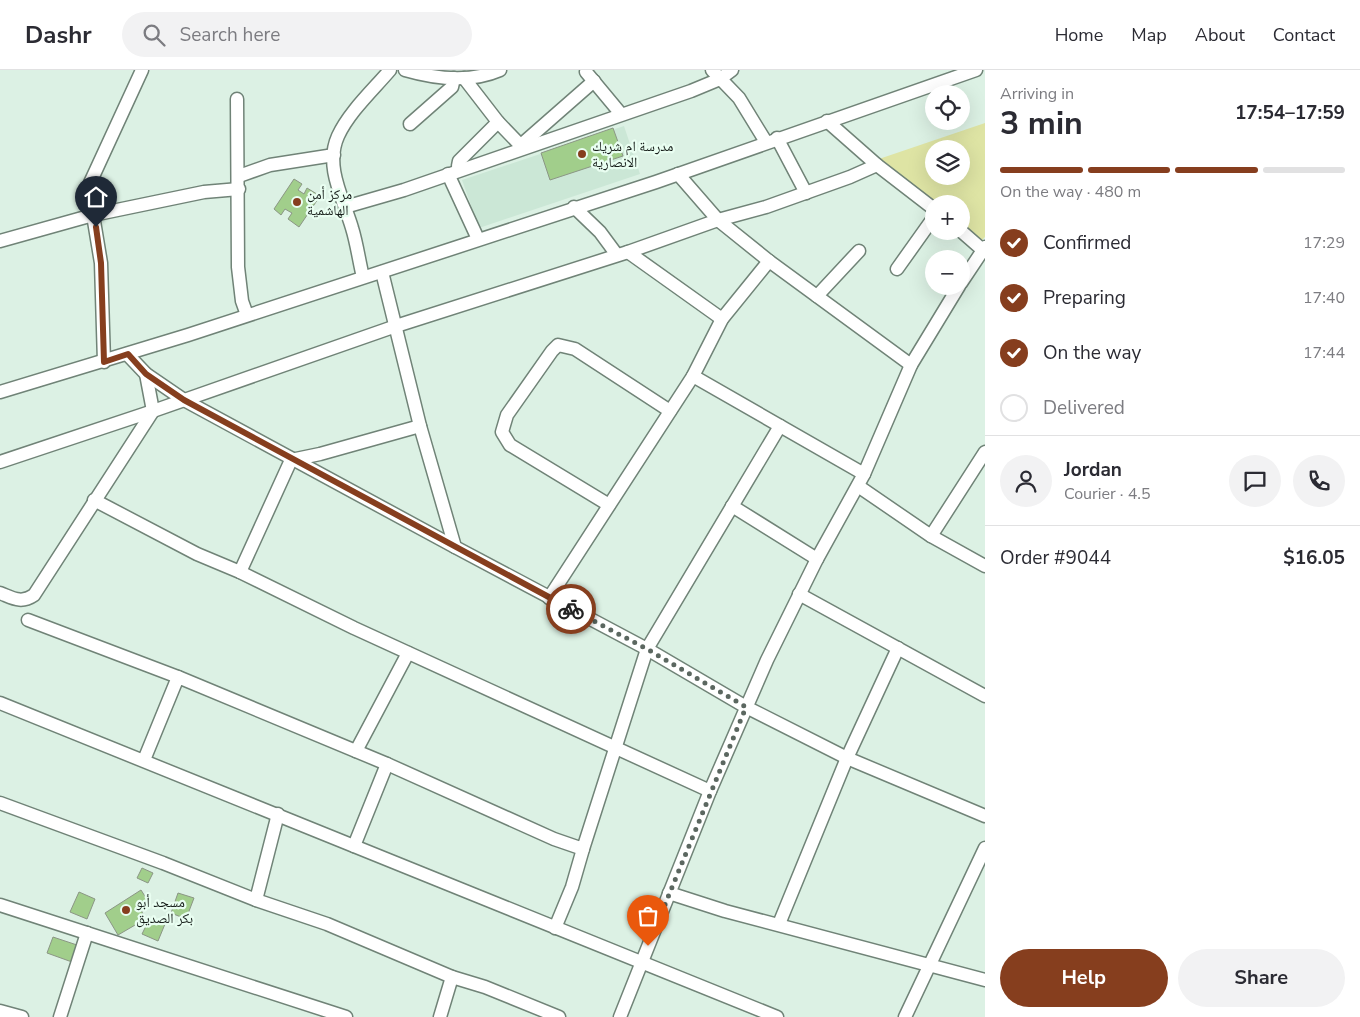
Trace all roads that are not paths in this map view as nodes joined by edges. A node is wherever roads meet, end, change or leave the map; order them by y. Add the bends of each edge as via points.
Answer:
1 (142, 70) edge
2 (390, 70) edge
3 (405, 70) edge
4 (500, 70) edge
5 (732, 70) edge
6 (976, 70) edge
7 (586, 73) edge
8 (716, 74) edge
9 (949, 74) edge
10 (459, 78) junction
11 (238, 99) dead end
12 (621, 114) junction
13 (827, 121) junction
14 (498, 122) junction
15 (410, 124) dead end
16 (771, 140) junction
17 (522, 146) junction
18 (334, 155) junction
19 (877, 165) junction
20 (460, 170) junction
21 (448, 174) junction
22 (678, 174) junction
23 (239, 183) junction
24 (806, 193) junction
25 (925, 202) edge
26 (345, 207) junction
27 (574, 208) junction
28 (93, 215) junction
29 (718, 220) junction
30 (925, 230) edge
31 (970, 238) edge
32 (478, 239) junction
33 (0, 241) edge
34 (859, 250) dead end
35 (984, 250) edge
36 (623, 253) junction
37 (769, 260) junction
38 (897, 269) dead end
39 (970, 270) edge
40 (382, 272) junction
41 (363, 277) junction
42 (954, 295) edge
43 (817, 296) junction
44 (247, 315) junction
45 (722, 319) junction
46 (396, 326) junction
47 (128, 354) junction
48 (104, 362) junction
49 (911, 365) junction
50 (146, 374) junction
51 (693, 376) junction
52 (0, 392) edge
53 (184, 400) junction
54 (670, 411) junction
55 (153, 412) junction
56 (420, 426) junction
57 (780, 426) junction
58 (985, 452) edge
59 (291, 460) junction
60 (0, 462) edge
61 (864, 474) junction
62 (858, 486) junction
63 (94, 500) junction
64 (609, 505) junction
65 (732, 506) junction
66 (931, 536) junction
67 (455, 547) junction
68 (817, 559) junction
69 (985, 566) edge
70 (240, 572) junction
71 (0, 593) edge
72 (799, 594) junction
73 (549, 598) junction
74 (28, 620) dead end
75 (898, 648) junction
76 (647, 649) junction
77 (408, 652) junction
78 (178, 677) junction
79 (985, 696) edge
80 (0, 703) edge
81 (746, 707) junction
82 (616, 748) junction
83 (356, 752) junction
84 (847, 758) junction
85 (144, 760) junction
86 (386, 764) junction
87 (710, 791) junction
88 (0, 803) edge
89 (278, 814) junction
90 (985, 816) edge
91 (354, 846) junction
92 (985, 848) edge
93 (583, 849) junction
94 (669, 893) junction
95 (256, 900) junction
96 (0, 905) edge
97 (779, 924) junction
98 (555, 928) junction
99 (87, 933) junction
100 (642, 962) junction
101 (929, 966) junction
102 (452, 977) junction
103 (985, 980) edge
104 (0, 1011) edge
105 (22, 1017) edge
106 (60, 1017) edge
107 (346, 1017) edge
108 (440, 1017) edge
109 (559, 1017) edge
110 (620, 1017) edge
111 (777, 1017) edge
112 (904, 1017) edge

1 - 28 street via 90,183
2 - 18 street via 343,126
3 - 10 street via 421,75
4 - 10 street via 479,77
5 - 8 street
6 - 9 street
7 - 12 street
7 - 17 street
8 - 12 street via 691,91
8 - 16 street via 740,98
9 - 13 street
10 - 14 street
10 - 15 street
11 - 23 street
12 - 17 street
13 - 16 street
13 - 19 street
14 - 17 street
14 - 20 street via 459,160
16 - 22 street
16 - 24 street
17 - 20 street
18 - 23 street via 270,165
18 - 26 street via 335,179
19 - 24 street
19 - 25 street
20 - 21 street
21 - 26 street
21 - 32 street
22 - 27 street
22 - 29 street
23 - 28 street
23 - 44 street via 238,267
24 - 29 street
26 - 41 street
27 - 32 street
27 - 36 street
28 - 33 street
28 - 48 street via 101,263
29 - 36 street
29 - 37 street
30 - 38 street
31 - 35 street
32 - 40 street
34 - 43 street
35 - 39 street
36 - 45 street
36 - 46 street
37 - 43 street
37 - 45 street
40 - 41 street
40 - 46 street
41 - 44 street
42 - 49 street
43 - 49 street
44 - 47 street
45 - 51 street
46 - 53 street
46 - 56 street
47 - 48 street
47 - 50 street
48 - 52 street
49 - 61 street
50 - 53 street
50 - 55 street
51 - 54 street
51 - 57 street
53 - 55 street
53 - 59 street
54 - 64 street
54 - 64 street via 575,349 558,345 507,415 502,432 510,445
55 - 60 street
55 - 63 street
56 - 59 street
56 - 67 street
57 - 61 street
57 - 65 street
58 - 66 street
59 - 67 street
59 - 70 street
61 - 62 street
62 - 66 street
62 - 68 street
63 - 70 street via 197,554
63 - 71 street via 34,595 26,601
64 - 73 street
65 - 68 street
65 - 76 street
66 - 69 street
67 - 73 street
68 - 72 street
70 - 77 street
72 - 75 street
72 - 81 street
73 - 76 street
74 - 78 street
75 - 79 street
75 - 84 street
76 - 81 street
76 - 82 street
77 - 82 street
77 - 83 street
78 - 83 street
78 - 85 street
80 - 85 street
81 - 84 street
81 - 87 street
82 - 87 street
82 - 93 street
83 - 86 street
84 - 90 street
84 - 97 street
85 - 89 street
86 - 91 street
86 - 93 street
87 - 94 street
88 - 95 street
89 - 91 street
89 - 95 street
91 - 98 street
92 - 101 street
93 - 98 street
94 - 97 street
94 - 100 street
95 - 102 street via 327,924
96 - 99 street
97 - 101 street
98 - 100 street
99 - 106 street
99 - 107 street
100 - 110 street
100 - 111 street
101 - 103 street
101 - 112 street
102 - 108 street
102 - 109 street
104 - 105 street

